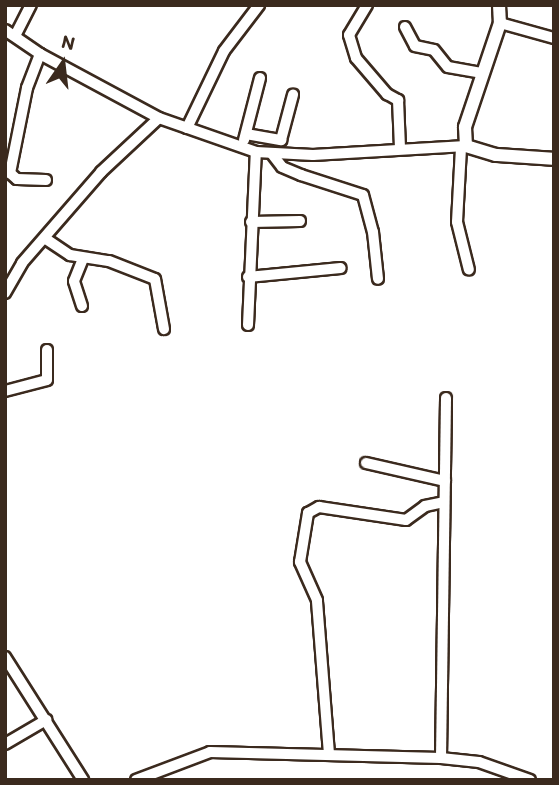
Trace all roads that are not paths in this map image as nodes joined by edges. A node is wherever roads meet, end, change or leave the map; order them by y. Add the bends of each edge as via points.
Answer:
1 (30, 5) edge
2 (259, 5) edge
3 (367, 5) edge
4 (499, 5) edge
5 (500, 23) junction
6 (405, 27) dead end
7 (10, 33) edge
8 (554, 38) edge
9 (40, 54) junction
10 (482, 73) junction
11 (260, 78) dead end
12 (293, 95) dead end
13 (159, 118) junction
14 (187, 128) junction
15 (246, 134) junction
16 (242, 147) junction
17 (463, 147) junction
18 (400, 148) junction
19 (256, 152) junction
20 (272, 154) junction
21 (554, 159) edge
22 (46, 180) dead end
23 (300, 221) dead end
24 (251, 222) junction
25 (46, 239) junction
26 (83, 259) junction
27 (341, 268) dead end
28 (469, 270) dead end
29 (248, 277) junction
30 (378, 279) dead end
31 (5, 293) edge
32 (82, 306) dead end
33 (248, 325) dead end
34 (164, 329) dead end
35 (47, 350) dead end
36 (5, 391) edge
37 (446, 398) dead end
38 (366, 463) dead end
39 (445, 481) junction
40 (444, 502) junction
41 (5, 657) edge
42 (46, 720) junction
43 (5, 744) edge
44 (329, 754) junction
45 (441, 758) junction
46 (83, 780) edge
47 (136, 780) edge
48 (530, 780) edge

1 - 7 street
2 - 14 street via 224,51
3 - 18 street via 349,35 356,58 387,94 398,100
4 - 5 main road
5 - 8 street
5 - 10 main road
6 - 10 street via 415,46 434,50 448,67
7 - 9 street
9 - 13 street
9 - 22 street via 27,88 10,173 17,179
10 - 17 main road
11 - 15 street
12 - 15 street via 281,140
13 - 14 street
13 - 25 street via 112,161
14 - 16 street
15 - 16 street
16 - 19 street
17 - 18 street
17 - 21 main road via 496,155
17 - 28 street via 457,222
18 - 20 street
19 - 20 street
19 - 24 street
20 - 30 street via 291,171 363,195
23 - 24 street
24 - 29 street
25 - 26 street via 57,250
25 - 31 street via 22,262
26 - 32 street via 74,281
26 - 34 street via 109,261 155,279
27 - 29 street
29 - 33 street
35 - 36 street via 47,380
37 - 39 street
38 - 39 street
39 - 40 street
40 - 44 street via 425,506 406,520 319,507 309,513 300,562 317,600
40 - 45 street
41 - 42 street
42 - 43 street
42 - 46 street
44 - 45 street
44 - 47 street via 210,752
45 - 48 street via 479,762

